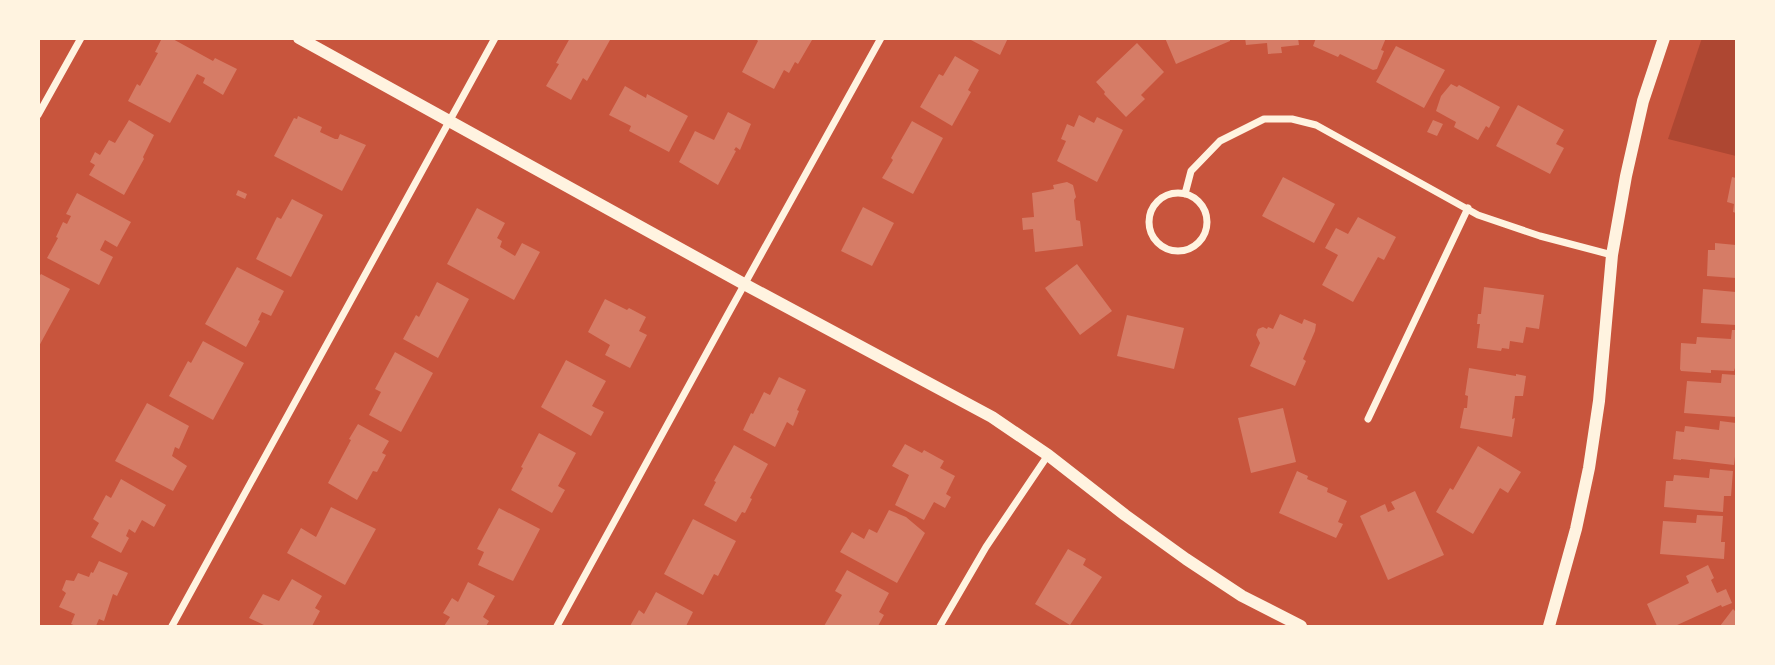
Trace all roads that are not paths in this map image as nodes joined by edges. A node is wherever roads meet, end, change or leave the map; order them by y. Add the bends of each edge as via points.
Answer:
1 (81, 38) edge
2 (299, 38) edge
3 (495, 38) edge
4 (881, 38) edge
5 (1664, 38) edge
6 (38, 115) edge
7 (449, 120) junction
8 (1185, 194) junction
9 (1468, 208) junction
10 (1612, 255) junction
11 (744, 284) junction
12 (1368, 419) dead end
13 (1048, 455) junction
14 (172, 626) edge
15 (557, 626) edge
16 (940, 626) edge
17 (1301, 626) edge
18 (1549, 626) edge

1 - 6 street
2 - 7 street
3 - 7 street
4 - 11 street
5 - 10 street via 1643,101
7 - 11 street
7 - 14 street
8 - 8 street via 1167,195 1150,215 1151,233 1171,251 1191,249 1208,225 1202,205
8 - 9 street via 1191,171 1220,141 1264,119 1292,119 1316,125
9 - 10 street via 1540,236
9 - 12 street
10 - 18 street via 1591,454
11 - 13 street via 992,417
11 - 15 street
13 - 16 street
13 - 17 street via 1186,559 1242,596

